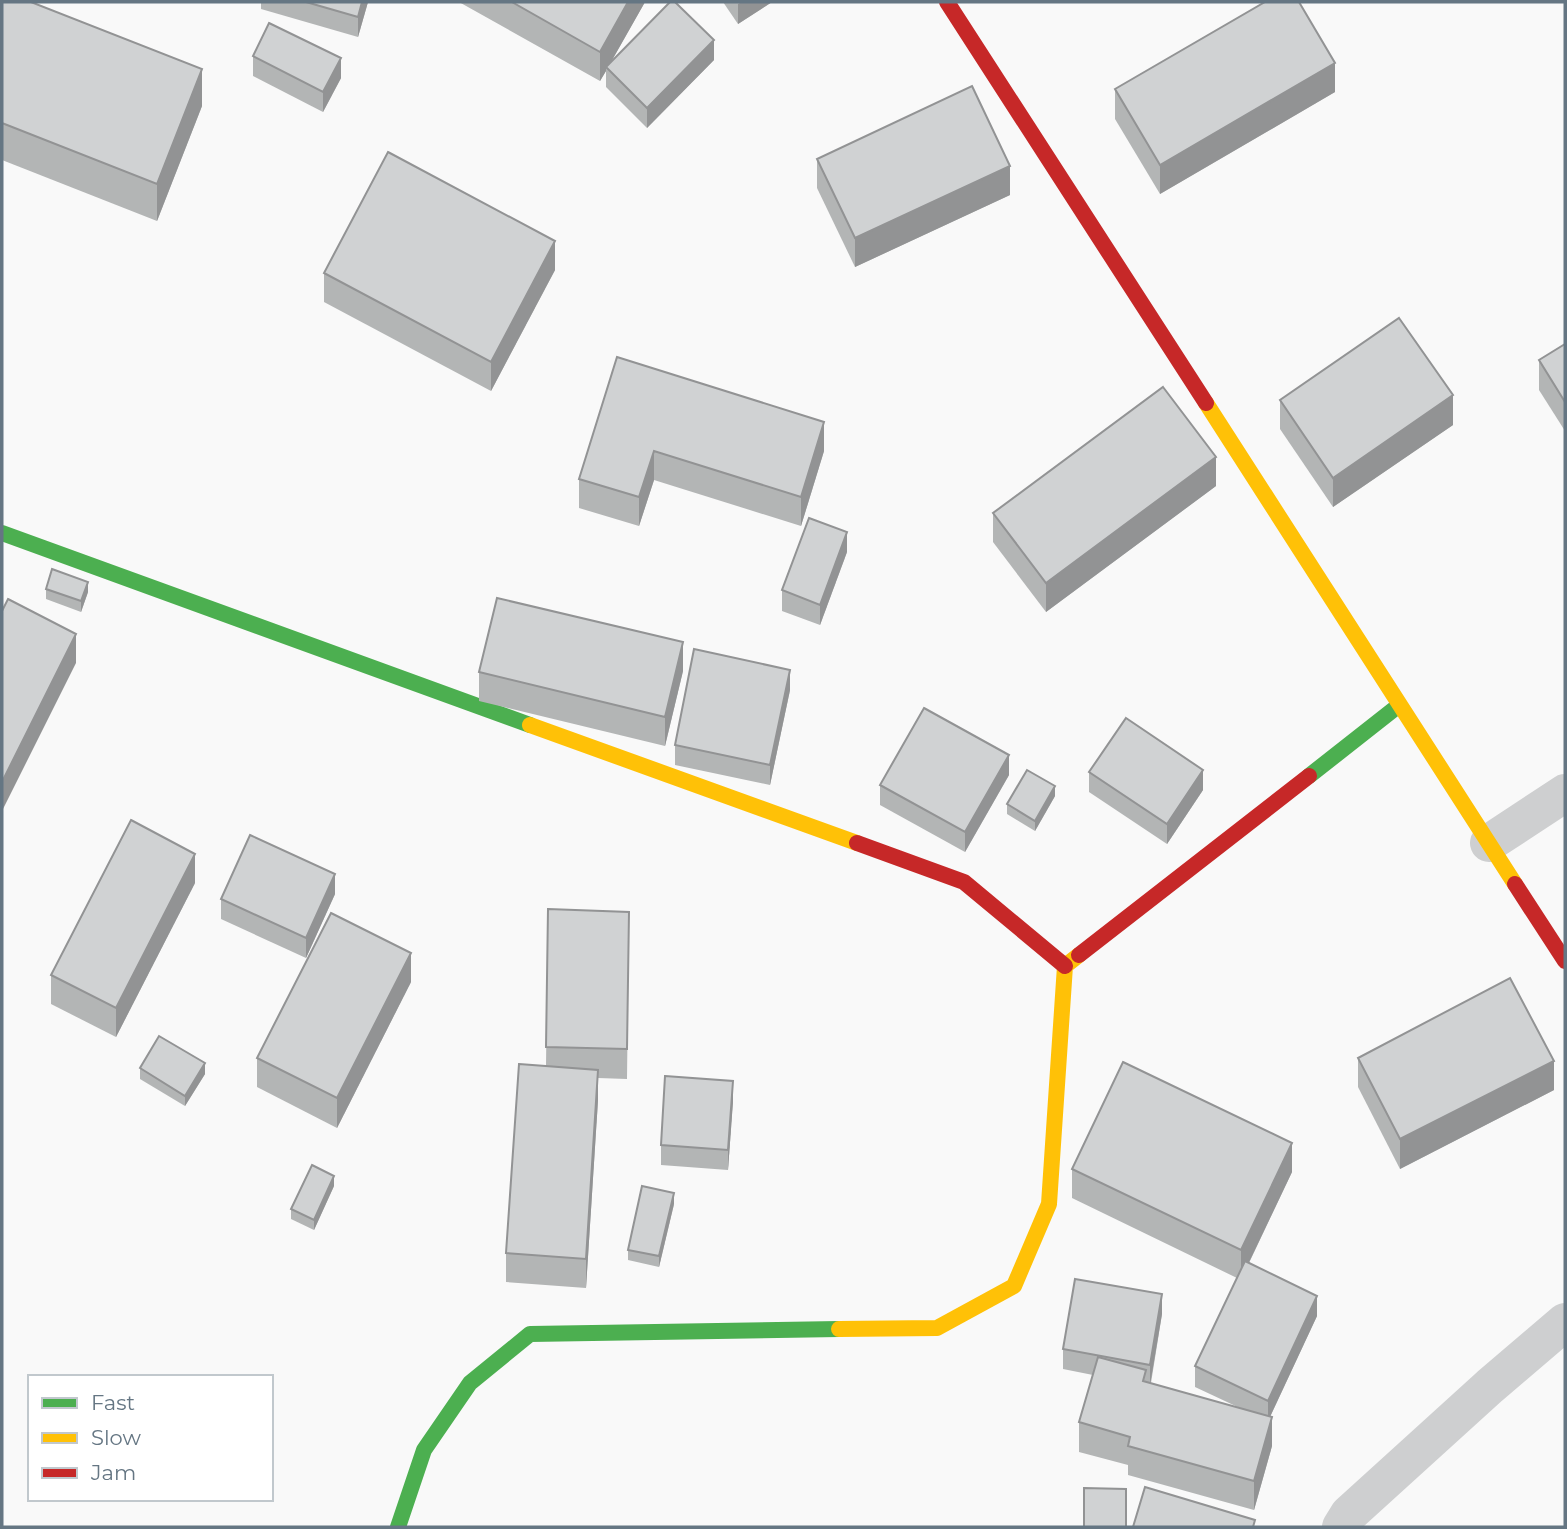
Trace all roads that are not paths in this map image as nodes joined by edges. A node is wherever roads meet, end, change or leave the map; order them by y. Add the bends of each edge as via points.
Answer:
1 (947, 2) edge
2 (2, 533) edge
3 (1398, 706) junction
4 (1565, 793) edge
5 (1489, 843) junction
6 (1565, 961) edge
7 (1065, 966) junction
8 (1565, 1322) edge
9 (397, 1527) edge
10 (1341, 1527) edge

1 - 3 street
2 - 7 street via 964,882
3 - 5 street
3 - 7 street
4 - 5 street
5 - 6 street
7 - 9 street via 1049,1204 1014,1286 937,1328 530,1334 470,1383 424,1450
8 - 10 street via 1359,1505

